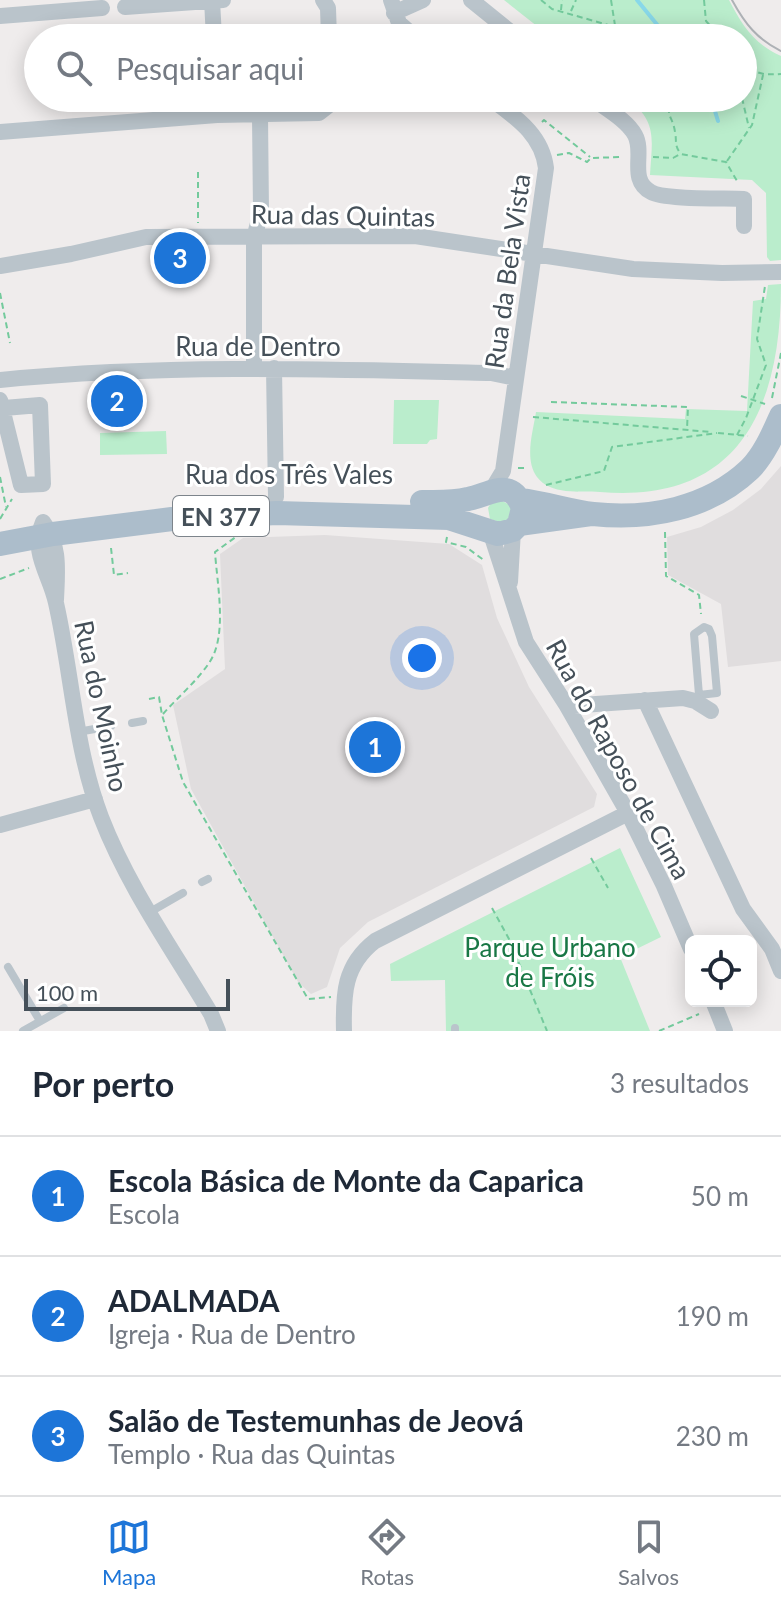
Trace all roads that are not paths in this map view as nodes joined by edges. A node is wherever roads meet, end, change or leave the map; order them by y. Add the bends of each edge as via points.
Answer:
1 (212, 0) edge
2 (223, 0) edge
3 (323, 0) edge
4 (423, 0) edge
5 (471, 0) edge
6 (393, 6) edge
7 (125, 7) dead end
8 (102, 8) dead end
9 (0, 16) edge
10 (213, 24) edge
11 (329, 24) edge
12 (501, 24) edge
13 (173, 112) edge
14 (240, 112) edge
15 (320, 112) edge
16 (506, 112) edge
17 (610, 112) edge
18 (260, 116) junction
19 (0, 132) edge
20 (744, 226) dead end
21 (254, 238) junction
22 (534, 255) junction
23 (0, 266) edge
24 (773, 272) edge
25 (254, 368) junction
26 (274, 368) junction
27 (516, 378) junction
28 (0, 380) edge
29 (2, 404) edge
30 (772, 409) edge
31 (276, 497) junction
32 (506, 501) junction
33 (3, 519) edge
34 (44, 531) junction
35 (0, 544) edge
36 (510, 591) junction
37 (697, 698) junction
38 (645, 700) junction
39 (567, 706) junction
40 (711, 711) dead end
41 (143, 721) dead end
42 (132, 723) dead end
43 (111, 726) dead end
44 (78, 732) junction
45 (95, 799) junction
46 (628, 813) junction
47 (0, 825) edge
48 (183, 893) dead end
49 (150, 912) junction
50 (685, 935) edge
51 (8, 967) dead end
52 (781, 971) edge
53 (715, 1007) edge
54 (64, 1008) dead end
55 (40, 1021) junction
56 (23, 1031) edge
57 (218, 1031) edge
58 (344, 1031) edge
59 (725, 1031) edge

1 - 2 street
1 - 7 street
1 - 10 street
3 - 11 street
4 - 6 street
5 - 12 street
8 - 9 street
13 - 19 street
14 - 18 street
15 - 18 street
16 - 22 street, Rua da Bela Vista via 532,134 546,168
17 - 20 street via 637,140 640,181 652,193 744,199
18 - 21 street via 261,215
21 - 22 street, Rua das Quintas via 415,236
21 - 23 street, Rua das Quintas via 146,237
21 - 25 street
22 - 24 street, Rua das Quintas via 633,269
22 - 27 street, Rua da Bela Vista
25 - 26 street, Rua de Dentro
25 - 28 street, Rua de Dentro
26 - 27 street, Rua de Dentro
26 - 31 street
27 - 32 street, Rua da Bela Vista
29 - 29 street via 21,485 43,484 40,405
30 - 32 main road, Rua dos Três Vales / EN 377 via 770,442 750,469 703,500 669,512 591,514
31 - 32 main road, Rua dos Três Vales / EN 377
31 - 34 main road, Rua dos Três Vales / EN 377 via 174,502
32 - 34 main road, Rua dos Três Vales / EN 377 via 449,518 291,513
32 - 36 street, Rua do Raposo de Cima
32 - 36 street, Rua do Raposo de Cima
33 - 34 main road, Rua dos Três Vales / EN 377
34 - 35 main road, Rua dos Três Vales / EN 377
34 - 44 street, Rua do Moinho via 58,563 56,600
36 - 39 street, Rua do Raposo de Cima via 526,642
37 - 37 lane via 717,693 712,636 702,627 694,637
37 - 38 street
37 - 40 street
38 - 39 street
38 - 52 street, Rua do Raposo de Cima via 743,909
39 - 46 street, Rua do Raposo de Cima
41 - 42 lane
43 - 44 lane
44 - 45 street, Rua do Moinho
45 - 47 street
45 - 49 street, Rua do Moinho
46 - 50 street, Rua do Raposo de Cima
46 - 58 street via 375,941 354,963 346,981
48 - 49 lane
49 - 57 street, Rua do Moinho
51 - 55 lane
53 - 59 street
54 - 55 lane
55 - 56 lane

